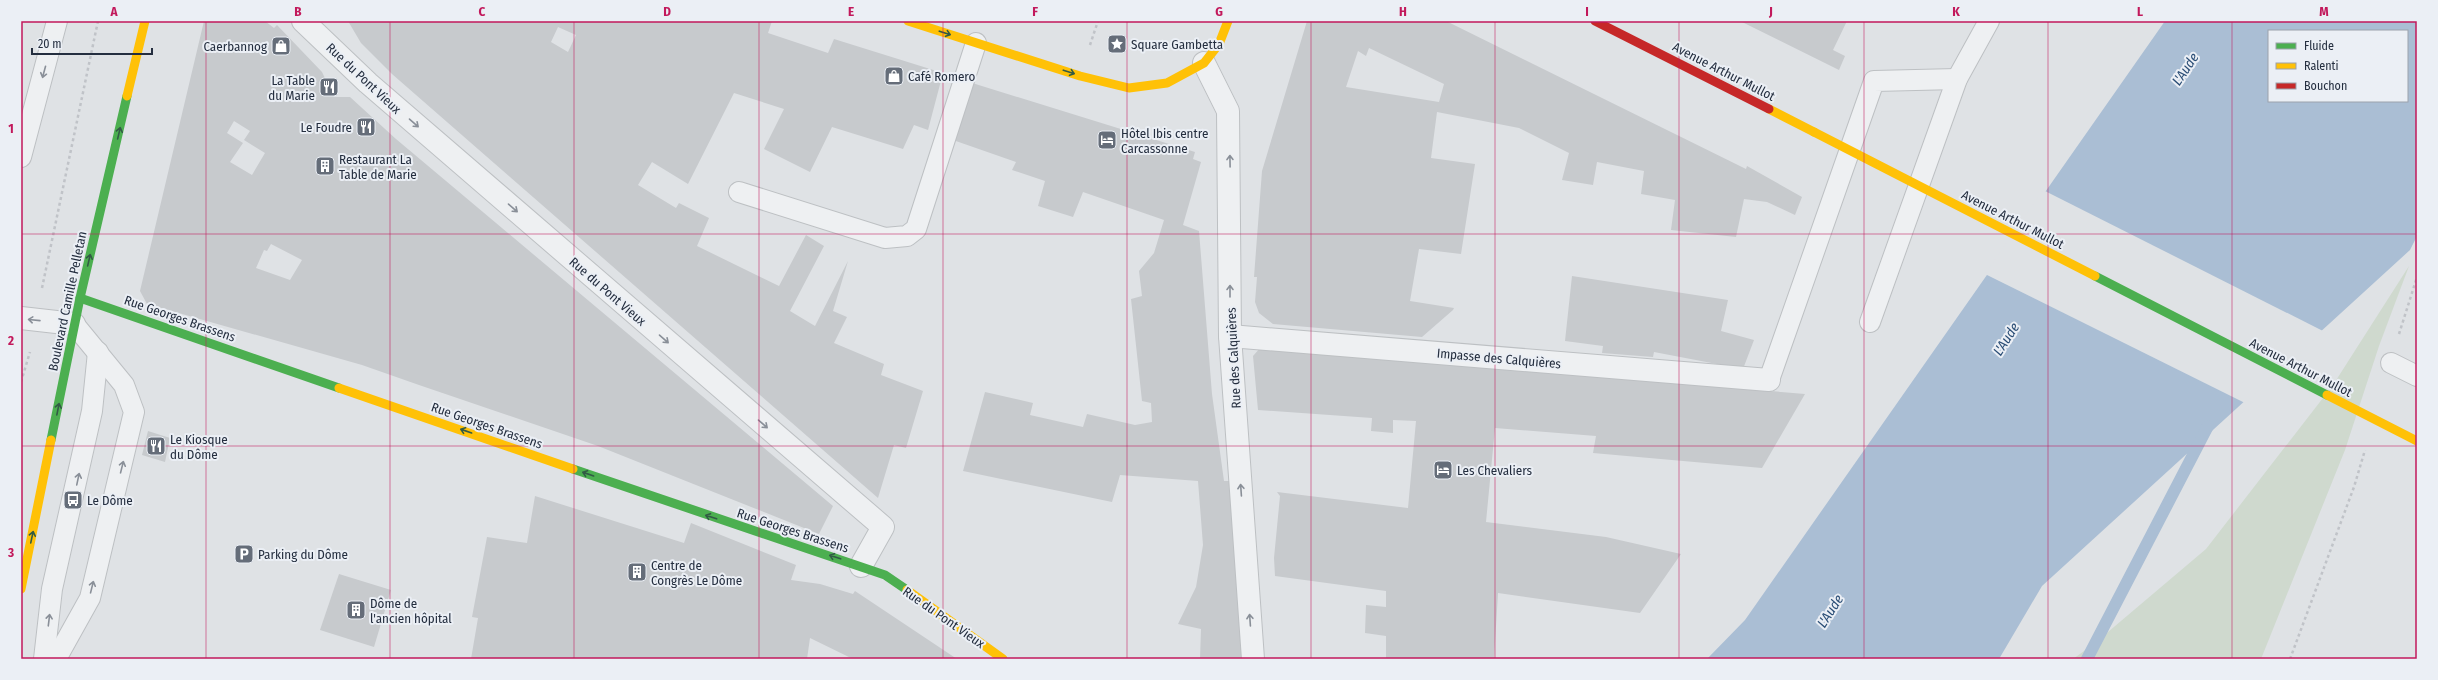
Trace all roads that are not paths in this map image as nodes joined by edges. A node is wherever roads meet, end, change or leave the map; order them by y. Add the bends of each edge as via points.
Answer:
1 (57, 21) edge
2 (145, 21) edge
3 (303, 21) edge
4 (908, 21) edge
5 (1228, 21) edge
6 (1595, 21) edge
7 (1989, 21) edge
8 (976, 43) junction
9 (1204, 63) junction
10 (1957, 79) junction
11 (21, 157) edge
12 (739, 192) dead end
13 (80, 298) junction
14 (28, 319) edge
15 (1870, 322) dead end
16 (74, 324) junction
17 (1230, 336) junction
18 (98, 352) junction
19 (2391, 363) road end
20 (2417, 376) edge
21 (1769, 380) joint
22 (2417, 441) edge
23 (861, 566) junction
24 (885, 575) joint
25 (21, 589) edge
26 (44, 659) edge
27 (56, 659) edge
28 (1003, 659) edge
29 (1253, 659) edge

1 -> 11 lane
13 -> 2 main road, Boulevard Camille Pelletan
3 -> 23 street, Rue du Pont Vieux via 368,83 883,527
4 -> 8 main road
5 - 9 main road via 1219,44
6 - 22 main road, Avenue Arthur Mullot, bridge
7 - 10 lane
8 -> 9 main road via 1080,76 1129,88 1167,83
8 - 12 lane via 916,229 907,236 885,238
17 -> 9 street, Rue des Calquières via 1228,111
10 - 15 lane
10 - 21 lane via 1874,81
13 - 16 main road, Boulevard Camille Pelletan
23 -> 13 main road, Rue Georges Brassens via 695,512
14 - 16 street
16 - 18 lane
25 -> 16 main road, Boulevard Camille Pelletan
17 - 21 street, Impasse des Calquières
29 -> 17 street, Rue des Calquières
26 -> 18 lane via 52,589 92,411
27 -> 18 lane via 90,598 134,412 124,384
19 - 20 lane
23 - 24 main road, Rue Georges Brassens
24 - 28 main road, Rue du Pont Vieux

